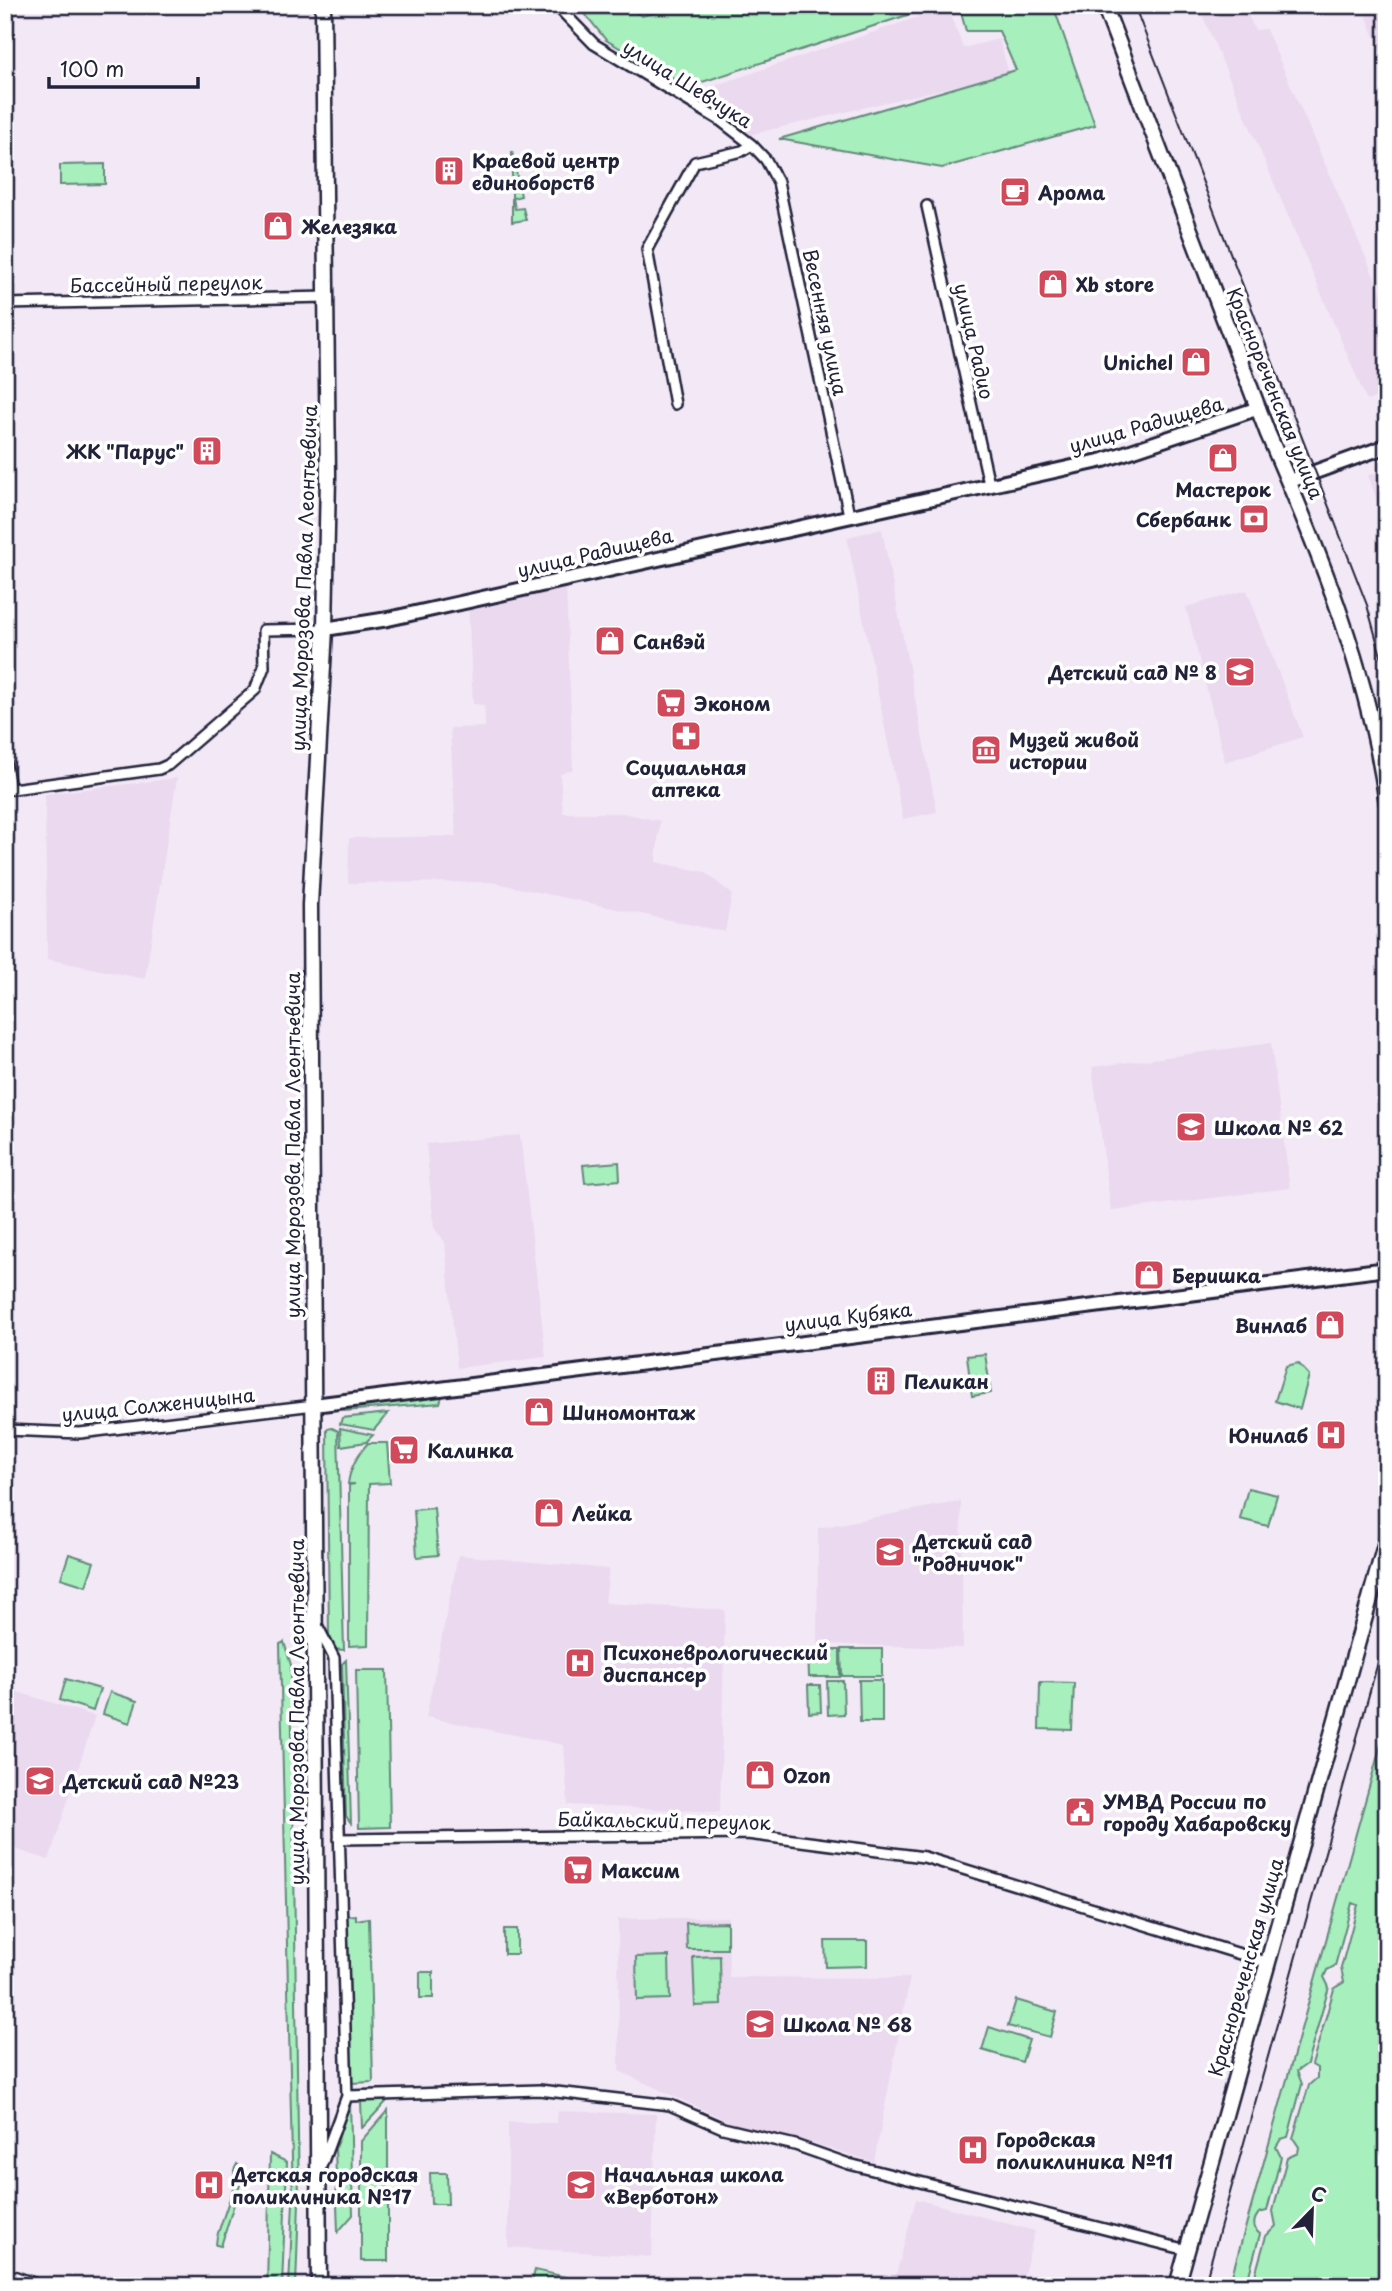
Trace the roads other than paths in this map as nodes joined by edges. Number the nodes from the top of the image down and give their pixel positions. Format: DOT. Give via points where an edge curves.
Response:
graph roads {
  1 [pos="323,5"];
  2 [pos="556,5"];
  3 [pos="1104,5"];
  4 [pos="752,145"];
  5 [pos="926,206"];
  6 [pos="328,297"];
  7 [pos="5,304"];
  8 [pos="675,404"];
  9 [pos="1259,408"];
  10 [pos="1387,446"];
  11 [pos="1290,481"];
  12 [pos="989,484"];
  13 [pos="849,515"];
  14 [pos="325,629"];
  15 [pos="5,758"];
  16 [pos="7,790"];
  17 [pos="1387,803"];
  18 [pos="1387,1269"];
  19 [pos="314,1405"];
  20 [pos="5,1430"];
  21 [pos="1387,1538"];
  22 [pos="313,1619"];
  23 [pos="339,1839"];
  24 [pos="1266,1962"];
  25 [pos="346,2096"];
  26 [pos="319,2170"];
  27 [pos="1186,2250"];
  28 [pos="5,2273"];
  29 [pos="42,2286"];
  30 [pos="319,2286"];
  31 [pos="1177,2286"];
  1 -- 6 [label="main road, улица Морозова Павла Леонтьевича"];
  2 -- 4 [label="street, улица Шевчука" via="594,44 715,117"];
  3 -- 9 [label="main road, Краснореченская улица"];
  4 -- 8 [label="street, улица Шевчука" via="695,162 647,249"];
  4 -- 13 [label="street, Весенняя улица" via="778,182"];
  5 -- 12 [label="street, улица Радио"];
  6 -- 7 [label="street, Бассейный переулок"];
  6 -- 14 [label="main road, улица Морозова Павла Леонтьевича"];
  9 -- 11 [label="main road, Краснореченская улица"];
  9 -- 12 [label="street, улица Радищева" via="1104,460"];
  10 -- 11 [label="street"];
  11 -- 17 [label="main road, Краснореченская улица" via="1341,613 1372,726"];
  12 -- 13 [label="street, улица Радищева"];
  13 -- 14 [label="street, улица Радищева"];
  14 -- 16 [label="street, улица Радищева" via="263,630 263,676 256,690 164,768"];
  14 -- 19 [label="main road, улица Морозова Павла Леонтьевича" via="310,905"];
  15 -- 16 [label="street"];
  18 -- 19 [label="street, улица Кубяка"];
  19 -- 20 [label="street, улица Солженицына" via="80,1433"];
  19 -- 22 [label="main road, улица Морозова Павла Леонтьевича"];
  21 -- 24 [label="main road, Краснореченская улица"];
  22 -- 23 [label="street" via="334,1658"];
  22 -- 26 [label="main road, улица Морозова Павла Леонтьевича"];
  23 -- 24 [label="street, Байкальский переулок" via="747,1834 911,1855"];
  23 -- 25 [label="street"];
  24 -- 27 [label="main road, Краснореченская улица"];
  25 -- 26 [label="street"];
  25 -- 27 [label="street" via="539,2090 670,2105 723,2128 849,2164"];
  26 -- 30 [label="main road, улица Морозова Павла Леонтьевича"];
  27 -- 31 [label="main road, Краснореченская улица"];
  28 -- 29 [label="street"];
}
